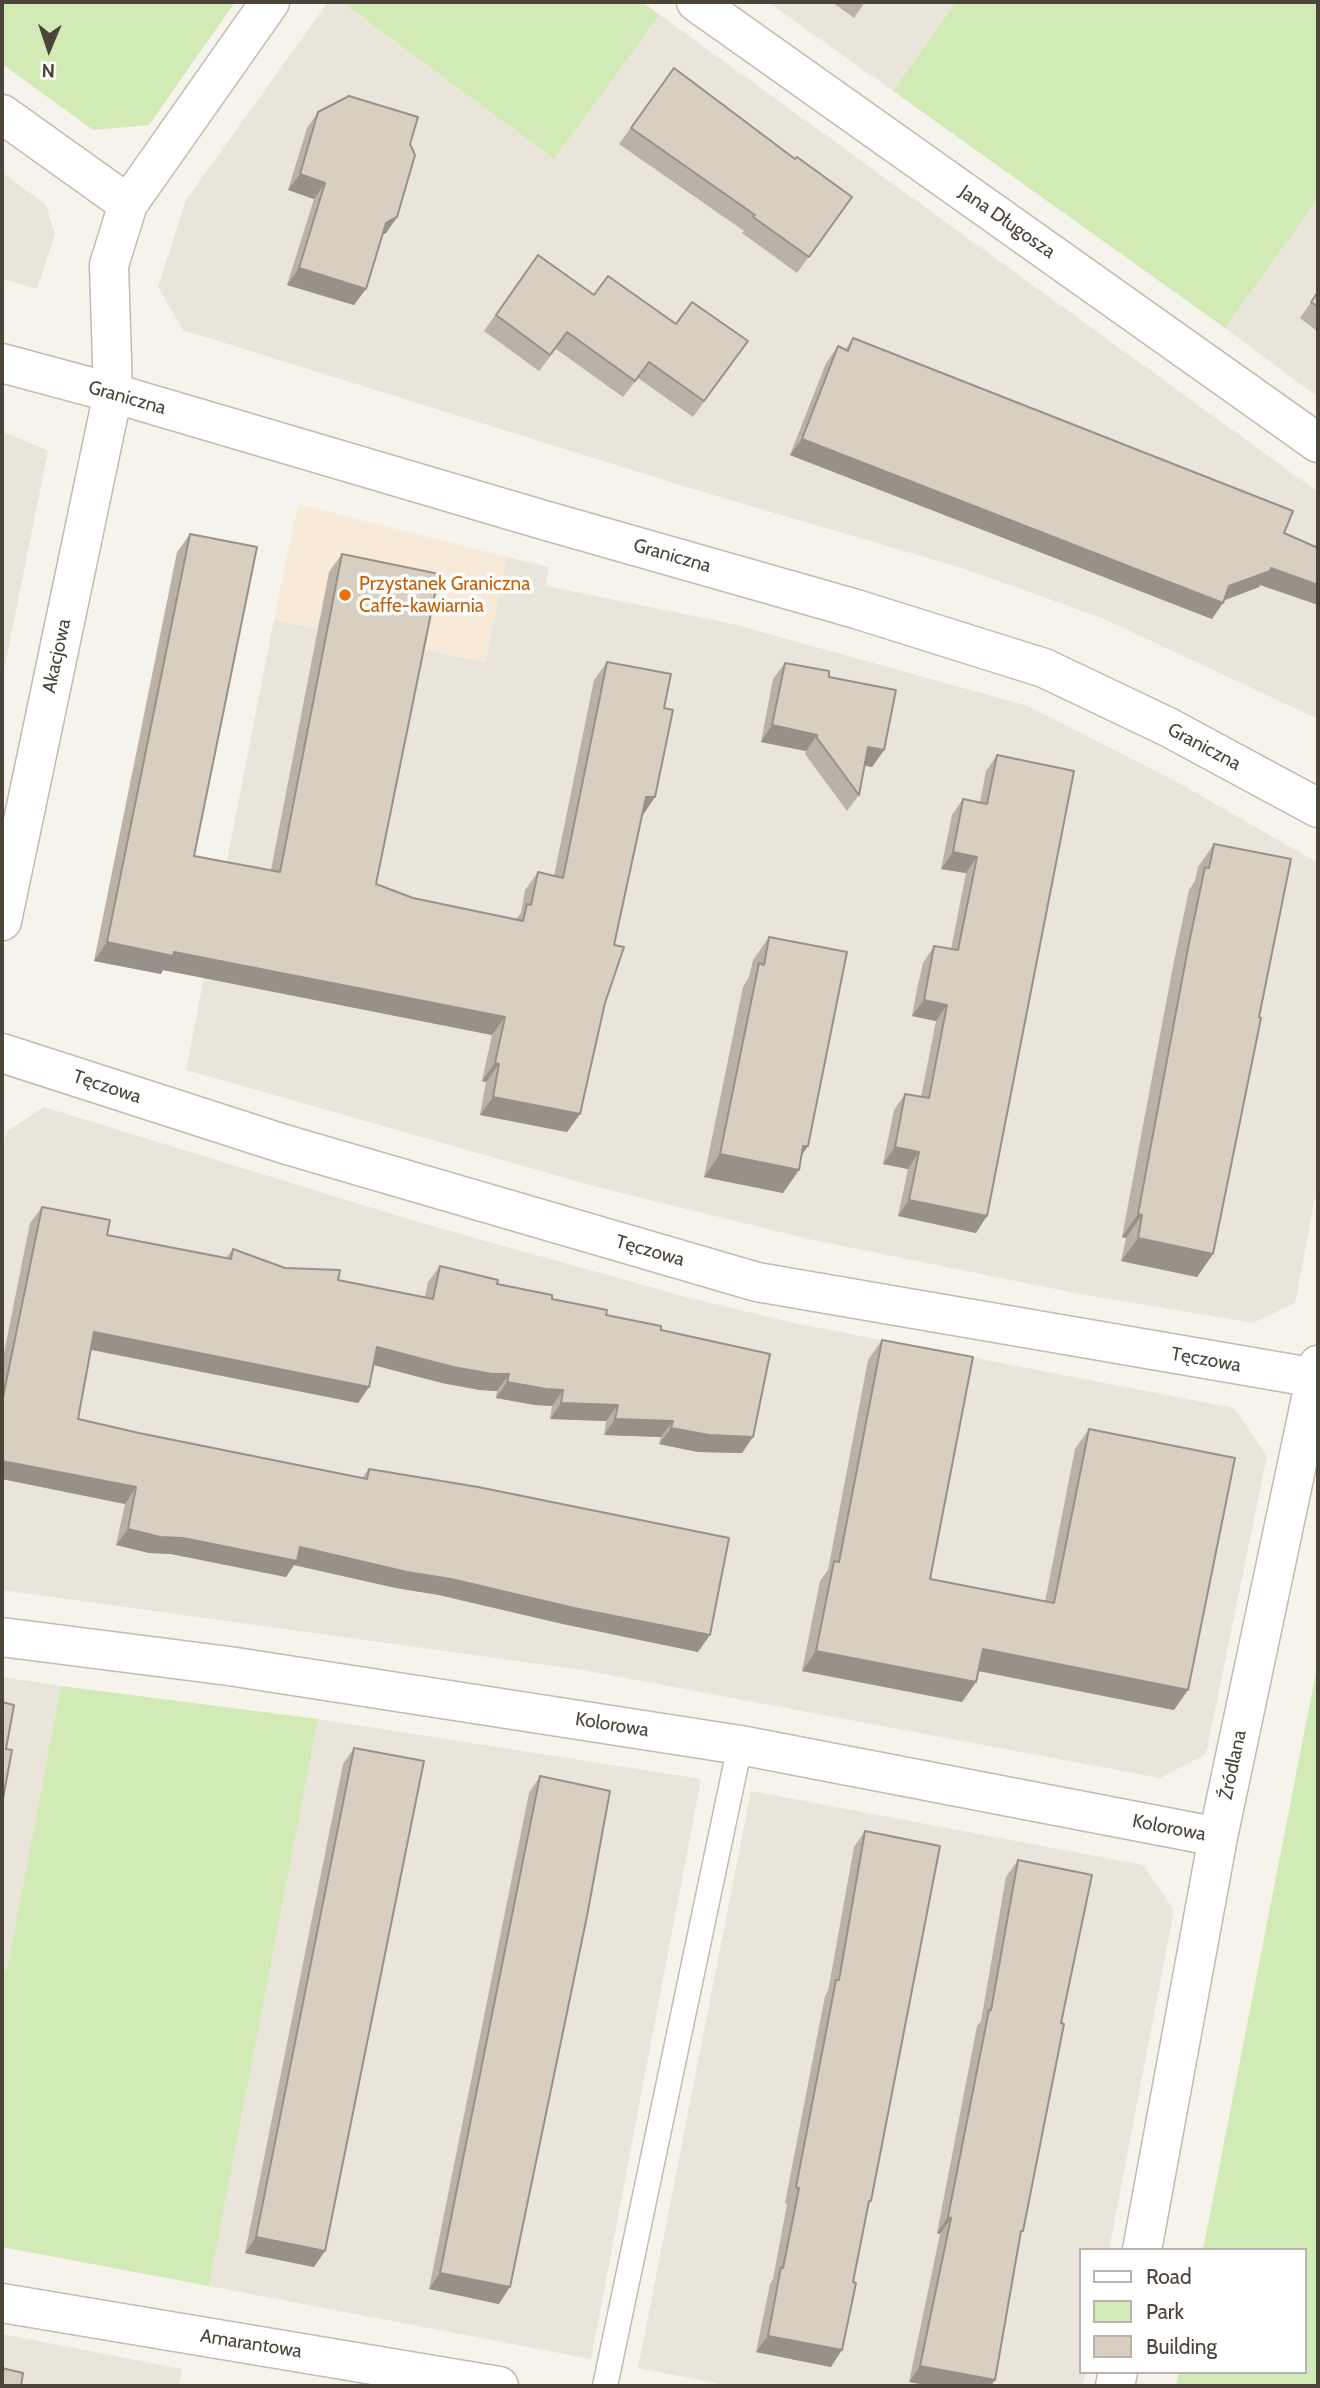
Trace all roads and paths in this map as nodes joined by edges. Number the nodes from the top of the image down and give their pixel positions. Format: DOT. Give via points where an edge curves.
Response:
graph roads {
  1 [pos="270,2"];
  2 [pos="696,2"];
  3 [pos="2,114"];
  4 [pos="128,204"];
  5 [pos="2,363"];
  6 [pos="113,393"];
  7 [pos="1318,443"];
  8 [pos="1318,808"];
  9 [pos="2,920"];
  10 [pos="2,1054"];
  11 [pos="1317,1372"];
  12 [pos="2,1637"];
  13 [pos="740,1745"];
  14 [pos="1218,1837"];
  15 [pos="1142,2248"];
  16 [pos="2,2303"];
  17 [pos="499,2386"];
  18 [pos="605,2386"];
  1 -- 4 [label="street, Akacjowa"];
  2 -- 7 [label="street, Jana Długosza"];
  3 -- 4 [label="street"];
  4 -- 6 [label="street, Akacjowa" via="109,265"];
  5 -- 6 [label="street, Graniczna"];
  6 -- 8 [label="street, Graniczna" via="1044,668 1168,727"];
  6 -- 9 [label="street, Akacjowa"];
  10 -- 11 [label="street, Tęczowa" via="284,1144 757,1282"];
  11 -- 14 [label="street, Źródlana"];
  12 -- 13 [label="street, Kolorowa" via="229,1666"];
  13 -- 14 [label="street, Kolorowa"];
  13 -- 18 [label="lane"];
  14 -- 15 [label="street, Źródlana"];
  16 -- 17 [label="street, Amarantowa"];
}
